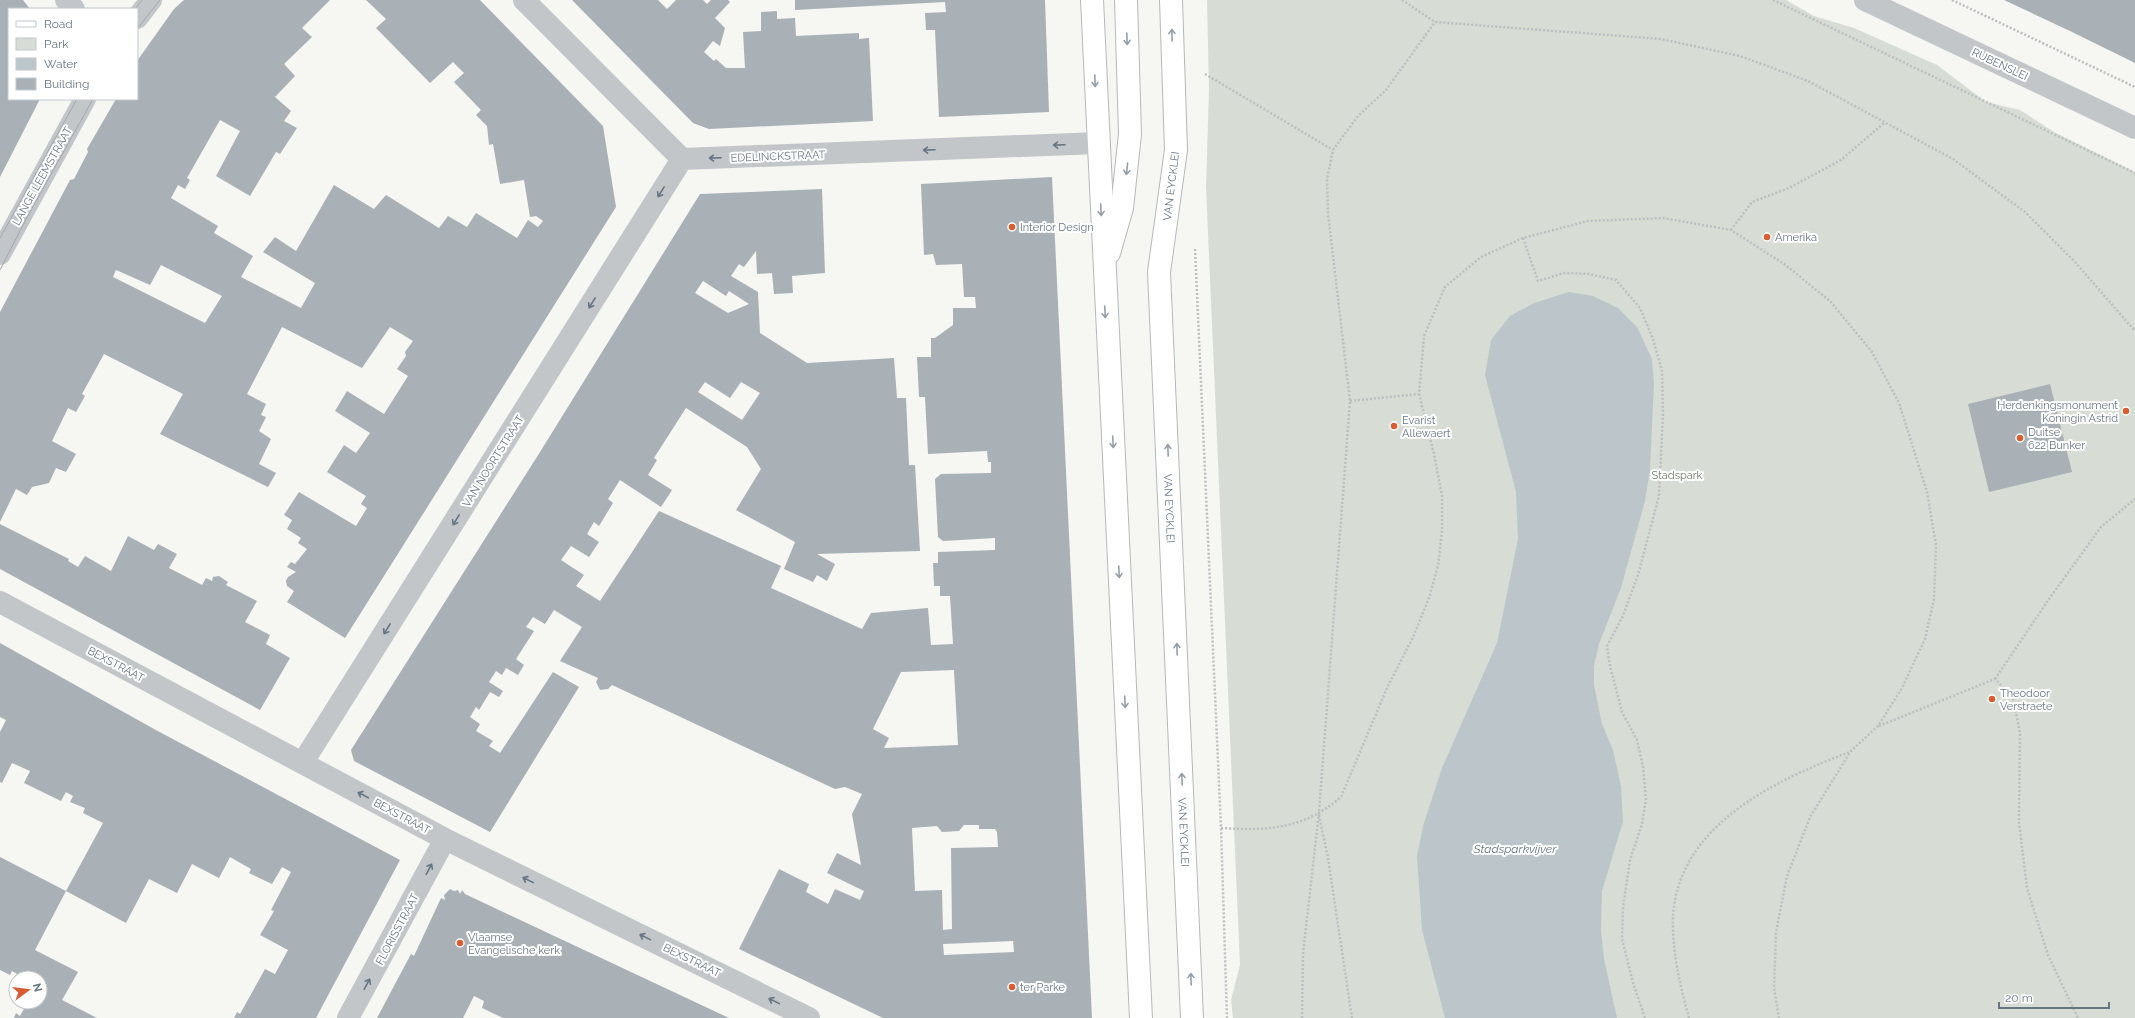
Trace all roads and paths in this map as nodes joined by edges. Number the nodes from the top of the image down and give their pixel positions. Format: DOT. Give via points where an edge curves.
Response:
graph roads {
  1 [pos="66,0"];
  2 [pos="151,0"];
  3 [pos="524,0"];
  4 [pos="1092,0"];
  5 [pos="1126,0"];
  6 [pos="1171,0"];
  7 [pos="1402,0"];
  8 [pos="1773,0"];
  9 [pos="1865,0"];
  10 [pos="1952,0"];
  11 [pos="73,8"];
  12 [pos="138,17"];
  13 [pos="1435,22"];
  14 [pos="1173,70"];
  15 [pos="2135,87"];
  16 [pos="84,100"];
  17 [pos="1884,123"];
  18 [pos="2135,128"];
  19 [pos="1098,143"];
  20 [pos="1333,150"];
  21 [pos="682,159"];
  22 [pos="2135,173"];
  23 [pos="1731,230"];
  24 [pos="1523,238"];
  25 [pos="1195,244"];
  26 [pos="0,254"];
  27 [pos="1103,273"];
  28 [pos="2135,331"];
  29 [pos="1419,394"];
  30 [pos="1350,401"];
  31 [pos="2135,499"];
  32 [pos="0,602"];
  33 [pos="1995,679"];
  34 [pos="1878,726"];
  35 [pos="1851,751"];
  36 [pos="303,762"];
  37 [pos="1319,812"];
  38 [pos="1221,828"];
  39 [pos="445,839"];
  40 [pos="348,1018"];
  41 [pos="809,1018"];
  42 [pos="1141,1018"];
  43 [pos="1192,1018"];
  44 [pos="1227,1018"];
  45 [pos="1302,1018"];
  46 [pos="1352,1018"];
  47 [pos="1645,1018"];
  48 [pos="1689,1018"];
  49 [pos="1779,1018"];
  50 [pos="2078,1018"];
  1 -- 11 [label="street"];
  2 -- 12 [label="street"];
  3 -- 21 [label="street"];
  4 -- 19 [label="main road, one-way"];
  5 -- 27 [label="main road, one-way" via="1130,134 1128,169 1122,208"];
  14 -- 6 [label="main road, VAN EYCKLEI, one-way"];
  7 -- 13 [label="path"];
  8 -- 22 [label="path"];
  9 -- 18 [label="street, RUBENSLEI"];
  10 -- 15 [label="path"];
  13 -- 17 [label="path" via="1661,39 1740,56 1808,81"];
  13 -- 20 [label="path" via="1386,90 1358,116"];
  14 -- 20 [label="path" via="1199,69 1209,78"];
  43 -- 14 [label="main road, VAN EYCKLEI, one-way" via="1159,272 1176,150"];
  16 -- 26 [label="street, LANGE LEEMSTRAAT"];
  17 -- 23 [label="path" via="1841,160 1789,188 1752,202"];
  17 -- 28 [label="path" via="1953,159 2025,212 2075,262"];
  19 -- 21 [label="street, EDELINCKSTRAAT, one-way"];
  19 -- 27 [label="main road, one-way"];
  20 -- 30 [label="path" via="1327,179 1328,213"];
  21 -- 36 [label="street, VAN NOORTSTRAAT, one-way"];
  23 -- 24 [label="path" via="1663,218 1588,221"];
  23 -- 34 [label="path" via="1784,264 1830,301 1872,352 1899,403 1927,492 1936,546 1934,599 1924,639 1902,688"];
  24 -- 29 [label="path" via="1481,257 1446,287 1424,336"];
  24 -- 47 [label="path" via="1538,281 1564,273 1589,274 1616,280 1640,308 1653,339 1662,371 1663,414 1659,496 1638,575 1622,618 1607,646 1622,712 1637,740 1644,767 1646,800 1642,824 1630,860 1623,907 1622,939"];
  25 -- 38 [label="path"];
  27 -- 42 [label="main road, one-way"];
  29 -- 30 [label="path"];
  29 -- 37 [label="path" via="1442,496 1438,566 1429,598 1413,637 1387,688 1341,797 1328,809"];
  30 -- 37 [label="path"];
  31 -- 33 [label="path" via="2101,527"];
  32 -- 36 [label="street, BEXSTRAAT"];
  33 -- 34 [label="path"];
  33 -- 50 [label="path" via="2013,698 2020,733 2019,822 2027,888 2048,955"];
  34 -- 35 [label="path"];
  35 -- 48 [label="path" via="1807,768 1756,795 1716,826 1689,859 1677,892 1672,928 1678,975"];
  35 -- 49 [label="path" via="1810,817 1787,876 1776,932 1774,988"];
  39 -- 36 [label="street, BEXSTRAAT, one-way"];
  37 -- 38 [label="path" via="1288,826 1256,831"];
  37 -- 45 [label="path" via="1303,954"];
  37 -- 46 [label="path"];
  38 -- 44 [label="path"];
  40 -- 39 [label="street, FLORISSTRAAT, one-way"];
  41 -- 39 [label="street, BEXSTRAAT, one-way"];
}
